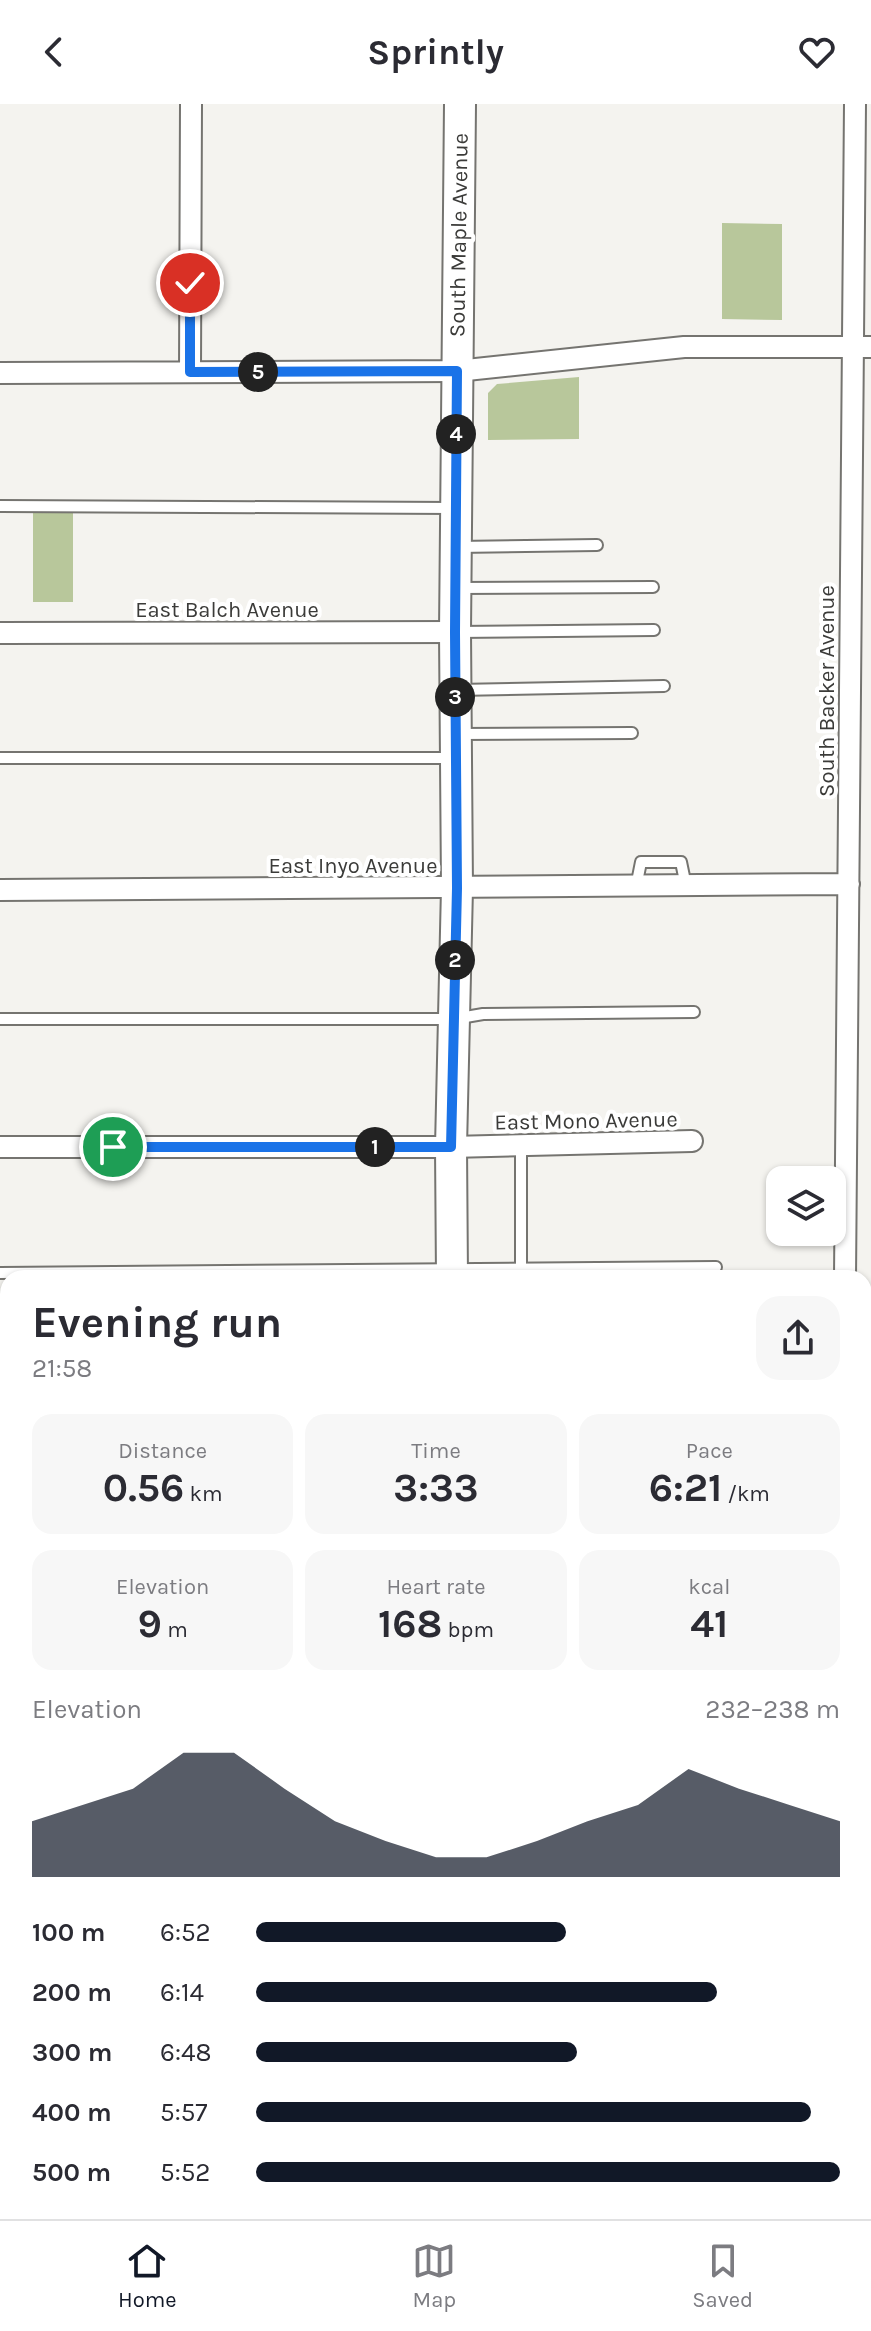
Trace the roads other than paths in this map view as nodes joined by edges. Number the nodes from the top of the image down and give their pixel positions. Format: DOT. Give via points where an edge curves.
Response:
graph roads {
  1 [pos="191,104"];
  2 [pos="460,104"];
  3 [pos="855,104"];
  4 [pos="862,347"];
  5 [pos="457,371"];
  6 [pos="190,372"];
  7 [pos="0,373"];
  8 [pos="0,506"];
  9 [pos="456,508"];
  10 [pos="597,545"];
  11 [pos="455,547"];
  12 [pos="653,587"];
  13 [pos="455,588"];
  14 [pos="654,630"];
  15 [pos="455,632"];
  16 [pos="0,633"];
  17 [pos="664,686"];
  18 [pos="455,690"];
  19 [pos="632,733"];
  20 [pos="456,746"];
  21 [pos="0,758"];
  22 [pos="849,884"];
  23 [pos="457,888"];
  24 [pos="0,890"];
  25 [pos="694,1012"];
  26 [pos="0,1019"];
  27 [pos="454,1019"];
  28 [pos="692,1141"];
  29 [pos="521,1145"];
  30 [pos="0,1147"];
  31 [pos="451,1147"];
  32 [pos="521,1267"];
  33 [pos="716,1267"];
  34 [pos="452,1270"];
  35 [pos="486,1270"];
  36 [pos="845,1270"];
  1 -- 6 [label="street"];
  2 -- 5 [label="main road, South Maple Avenue"];
  3 -- 4 [label="street, South Backer Avenue"];
  4 -- 5 [label="street" via="684,347"];
  4 -- 22 [label="street, South Backer Avenue"];
  5 -- 6 [label="street"];
  5 -- 9 [label="main road, South Maple Avenue"];
  6 -- 7 [label="street"];
  8 -- 9 [label="lane"];
  9 -- 11 [label="main road, South Maple Avenue"];
  10 -- 11 [label="lane"];
  11 -- 13 [label="main road, South Maple Avenue"];
  12 -- 13 [label="lane"];
  13 -- 15 [label="main road, South Maple Avenue"];
  14 -- 15 [label="lane"];
  15 -- 16 [label="street, East Balch Avenue"];
  15 -- 18 [label="main road, South Maple Avenue"];
  17 -- 18 [label="lane"];
  18 -- 20 [label="main road, South Maple Avenue"];
  19 -- 20 [label="lane"];
  20 -- 21 [label="lane"];
  20 -- 23 [label="main road, South Maple Avenue"];
  22 -- 23 [label="street, East Inyo Avenue"];
  22 -- 36 [label="street, South Backer Avenue"];
  23 -- 24 [label="street, East Inyo Avenue"];
  23 -- 27 [label="main road, South Maple Avenue"];
  25 -- 27 [label="lane" via="483,1014"];
  26 -- 27 [label="lane"];
  27 -- 31 [label="main road, South Maple Avenue"];
  28 -- 29 [label="street, East Mono Avenue"];
  29 -- 31 [label="street, East Mono Avenue"];
  29 -- 32 [label="lane"];
  30 -- 31 [label="street, East Mono Avenue"];
  31 -- 34 [label="main road, South Maple Avenue"];
  32 -- 33 [label="lane"];
  32 -- 35 [label="lane"];
}
